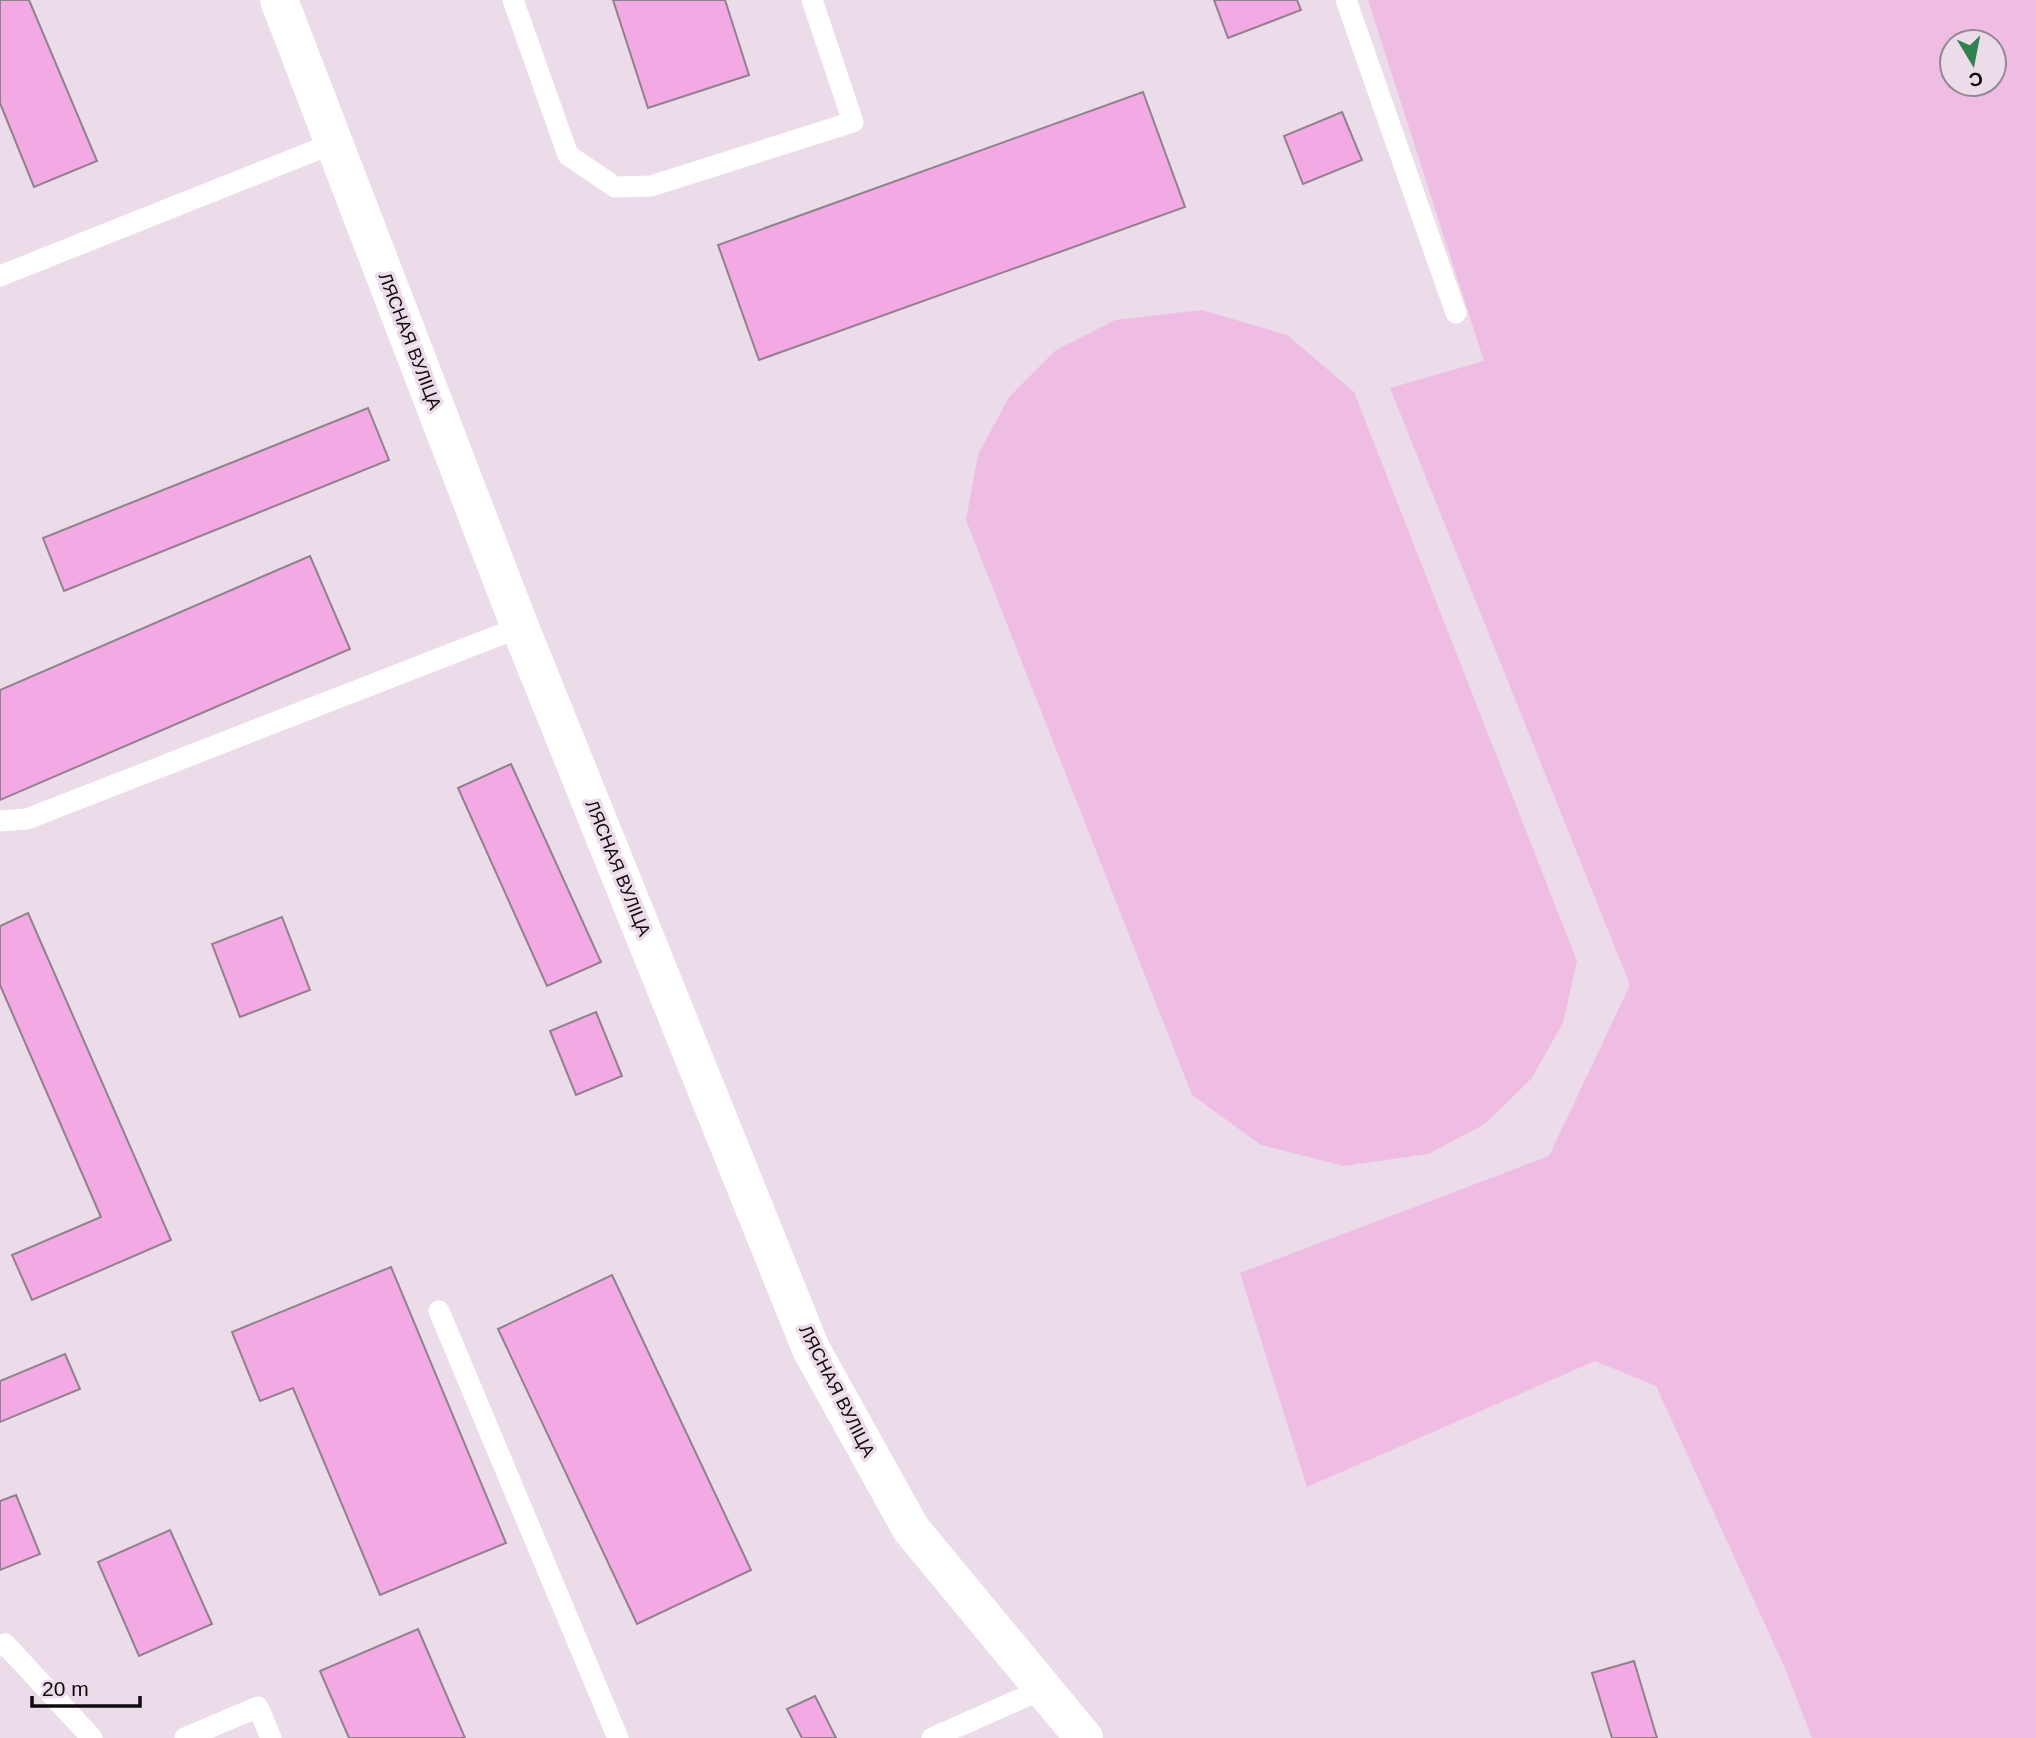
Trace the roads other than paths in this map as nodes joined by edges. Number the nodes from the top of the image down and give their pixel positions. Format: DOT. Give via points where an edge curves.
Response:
graph roads {
  1 [pos="279,0"];
  2 [pos="513,0"];
  3 [pos="812,0"];
  4 [pos="1346,0"];
  5 [pos="334,143"];
  6 [pos="0,276"];
  7 [pos="1456,313"];
  8 [pos="520,626"];
  9 [pos="0,821"];
  10 [pos="439,1311"];
  11 [pos="0,1646"];
  12 [pos="1043,1689"];
  13 [pos="92,1738"];
  14 [pos="185,1738"];
  15 [pos="271,1738"];
  16 [pos="618,1738"];
  17 [pos="932,1738"];
  18 [pos="1084,1738"];
  1 -- 5 [label="street, ЛЯСНАЯ ВУЛІЦА"];
  2 -- 3 [label="lane" via="568,155 615,187 650,186 853,122"];
  4 -- 7 [label="lane"];
  5 -- 6 [label="lane"];
  5 -- 8 [label="street, ЛЯСНАЯ ВУЛІЦА"];
  8 -- 9 [label="lane" via="27,819"];
  8 -- 12 [label="street, ЛЯСНАЯ ВУЛІЦА" via="811,1349 911,1530"];
  10 -- 16 [label="lane"];
  11 -- 13 [label="lane" via="5,1644"];
  12 -- 17 [label="lane"];
  12 -- 18 [label="street, ЛЯСНАЯ ВУЛІЦА"];
  14 -- 15 [label="lane" via="258,1707"];
}
